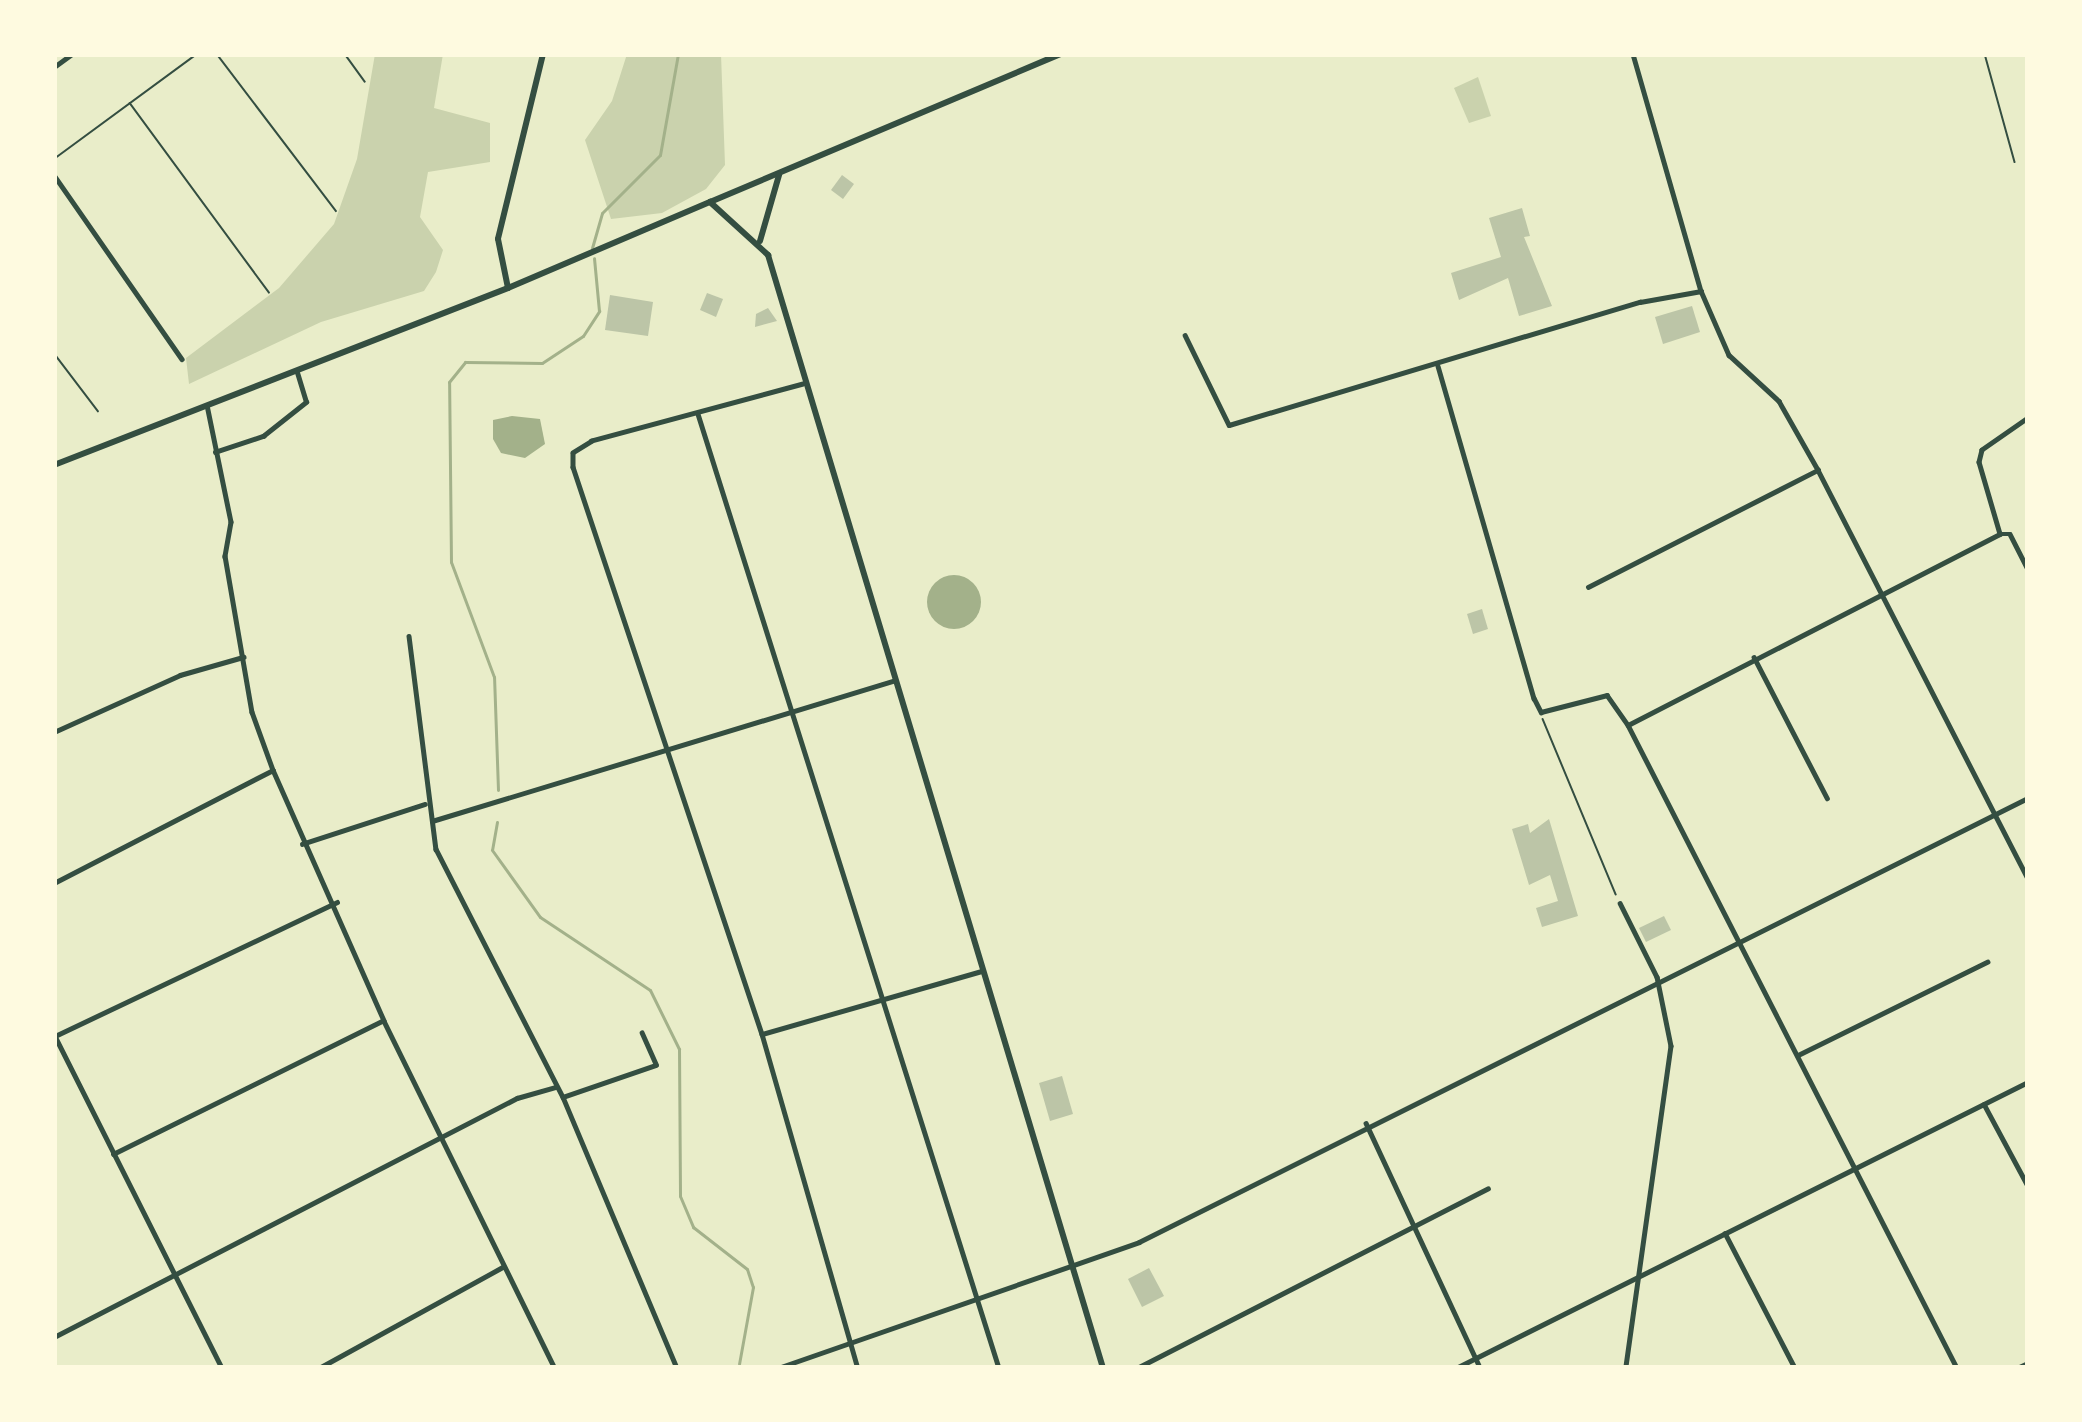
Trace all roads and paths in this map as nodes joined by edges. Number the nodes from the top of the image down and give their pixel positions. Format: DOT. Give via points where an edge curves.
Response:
graph roads {
  1 [pos="72,54"];
  2 [pos="197,54"];
  3 [pos="217,54"];
  4 [pos="345,54"];
  5 [pos="543,54"];
  6 [pos="1060,54"];
  7 [pos="1634,54"];
  8 [pos="1985,54"];
  9 [pos="54,68"];
  10 [pos="365,82"];
  11 [pos="130,103"];
  12 [pos="54,159"];
  13 [pos="2015,161"];
  14 [pos="779,174"];
  15 [pos="54,176"];
  16 [pos="710,202"];
  17 [pos="336,211"];
  18 [pos="760,241"];
  19 [pos="508,288"];
  20 [pos="1701,290"];
  21 [pos="269,292"];
  22 [pos="1185,335"];
  23 [pos="54,353"];
  24 [pos="182,359"];
  25 [pos="1438,366"];
  26 [pos="296,370"];
  27 [pos="803,384"];
  28 [pos="207,405"];
  29 [pos="98,411"];
  30 [pos="698,414"];
  31 [pos="2028,418"];
  32 [pos="215,452"];
  33 [pos="54,465"];
  34 [pos="1818,470"];
  35 [pos="2000,534"];
  36 [pos="2028,569"];
  37 [pos="1588,587"];
  38 [pos="1880,594"];
  39 [pos="409,636"];
  40 [pos="244,656"];
  41 [pos="1754,657"];
  42 [pos="894,681"];
  43 [pos="795,710"];
  44 [pos="1541,712"];
  45 [pos="1628,725"];
  46 [pos="54,732"];
  47 [pos="665,745"];
  48 [pos="272,770"];
  49 [pos="1827,798"];
  50 [pos="2028,798"];
  51 [pos="425,804"];
  52 [pos="1995,814"];
  53 [pos="432,821"];
  54 [pos="302,844"];
  55 [pos="2028,878"];
  56 [pos="54,884"];
  57 [pos="337,902"];
  58 [pos="1620,904"];
  59 [pos="1735,945"];
  60 [pos="1987,962"];
  61 [pos="981,971"];
  62 [pos="1658,977"];
  63 [pos="888,1002"];
  64 [pos="384,1021"];
  65 [pos="642,1033"];
  66 [pos="762,1034"];
  67 [pos="54,1035"];
  68 [pos="1798,1055"];
  69 [pos="2028,1082"];
  70 [pos="556,1087"];
  71 [pos="563,1097"];
  72 [pos="1984,1104"];
  73 [pos="1366,1123"];
  74 [pos="444,1139"];
  75 [pos="113,1154"];
  76 [pos="1856,1172"];
  77 [pos="2028,1186"];
  78 [pos="1488,1188"];
  79 [pos="1418,1228"];
  80 [pos="1725,1233"];
  81 [pos="505,1266"];
  82 [pos="1072,1270"];
  83 [pos="1639,1270"];
  84 [pos="175,1278"];
  85 [pos="979,1304"];
  86 [pos="54,1337"];
  87 [pos="851,1346"];
  88 [pos="1475,1358"];
  89 [pos="2028,1363"];
  90 [pos="222,1368"];
  91 [pos="319,1368"];
  92 [pos="555,1368"];
  93 [pos="677,1368"];
  94 [pos="778,1368"];
  95 [pos="858,1368"];
  96 [pos="999,1368"];
  97 [pos="1103,1368"];
  98 [pos="1137,1368"];
  99 [pos="1456,1368"];
  100 [pos="1480,1368"];
  101 [pos="1626,1368"];
  102 [pos="1795,1368"];
  103 [pos="1957,1368"];
  104 [pos="2018,1368"];
  1 -- 9 [label="street"];
  2 -- 11 [label="lane"];
  3 -- 17 [label="lane"];
  4 -- 10 [label="lane"];
  5 -- 19 [label="main road" via="498,239"];
  6 -- 14 [label="main road"];
  7 -- 20 [label="street"];
  8 -- 13 [label="lane"];
  11 -- 12 [label="lane"];
  11 -- 21 [label="lane"];
  14 -- 16 [label="main road"];
  14 -- 18 [label="main road"];
  15 -- 24 [label="street"];
  16 -- 18 [label="main road"];
  16 -- 19 [label="main road"];
  18 -- 27 [label="main road"];
  19 -- 26 [label="main road"];
  20 -- 25 [label="street"];
  20 -- 34 [label="street" via="1730,355 1779,401"];
  22 -- 25 [label="street" via="1229,425"];
  23 -- 29 [label="lane"];
  25 -- 44 [label="street" via="1521,674"];
  26 -- 28 [label="main road"];
  26 -- 32 [label="street" via="306,402 263,436"];
  27 -- 30 [label="street"];
  27 -- 42 [label="main road"];
  28 -- 32 [label="street"];
  28 -- 33 [label="main road"];
  30 -- 43 [label="street"];
  30 -- 47 [label="street" via="573,453"];
  31 -- 35 [label="street" via="1982,450"];
  32 -- 40 [label="street"];
  34 -- 37 [label="street"];
  34 -- 38 [label="street"];
  35 -- 36 [label="street" via="2010,534"];
  35 -- 38 [label="street"];
  38 -- 41 [label="street"];
  38 -- 52 [label="street"];
  39 -- 51 [label="street"];
  40 -- 46 [label="street" via="180,675"];
  40 -- 48 [label="street"];
  41 -- 45 [label="street"];
  41 -- 49 [label="street"];
  42 -- 43 [label="street"];
  42 -- 61 [label="main road"];
  43 -- 47 [label="street"];
  43 -- 63 [label="street"];
  44 -- 45 [label="street" via="1607,695"];
  44 -- 58 [label="path"];
  45 -- 59 [label="street"];
  47 -- 53 [label="street"];
  47 -- 66 [label="street"];
  48 -- 54 [label="street"];
  48 -- 56 [label="street"];
  50 -- 52 [label="street"];
  51 -- 53 [label="street"];
  51 -- 54 [label="street"];
  52 -- 55 [label="street"];
  52 -- 59 [label="street"];
  53 -- 70 [label="street" via="436,849"];
  54 -- 57 [label="street"];
  57 -- 64 [label="street"];
  57 -- 67 [label="street"];
  58 -- 62 [label="street"];
  59 -- 62 [label="street"];
  59 -- 68 [label="street"];
  60 -- 68 [label="street"];
  61 -- 63 [label="street"];
  61 -- 82 [label="main road"];
  62 -- 73 [label="street"];
  62 -- 83 [label="street" via="1671,1046"];
  63 -- 66 [label="street"];
  63 -- 85 [label="street"];
  64 -- 74 [label="street"];
  64 -- 75 [label="street"];
  65 -- 71 [label="street" via="656,1065"];
  66 -- 87 [label="street"];
  67 -- 75 [label="street"];
  68 -- 76 [label="street"];
  69 -- 72 [label="street"];
  70 -- 71 [label="street"];
  70 -- 74 [label="street" via="517,1098"];
  71 -- 93 [label="street"];
  72 -- 76 [label="street"];
  72 -- 77 [label="street"];
  73 -- 79 [label="street"];
  73 -- 82 [label="street"];
  74 -- 81 [label="street"];
  74 -- 84 [label="street"];
  75 -- 84 [label="street"];
  76 -- 80 [label="street"];
  76 -- 103 [label="street"];
  78 -- 79 [label="street"];
  79 -- 88 [label="street"];
  79 -- 98 [label="street"];
  80 -- 83 [label="street"];
  80 -- 102 [label="street"];
  81 -- 91 [label="street"];
  81 -- 92 [label="street"];
  82 -- 85 [label="street"];
  82 -- 97 [label="main road"];
  83 -- 88 [label="street"];
  83 -- 101 [label="street"];
  84 -- 86 [label="street"];
  84 -- 90 [label="street"];
  85 -- 87 [label="street"];
  85 -- 96 [label="street"];
  87 -- 94 [label="street"];
  87 -- 95 [label="street"];
  88 -- 99 [label="street"];
  88 -- 100 [label="street"];
  89 -- 104 [label="street"];
}
